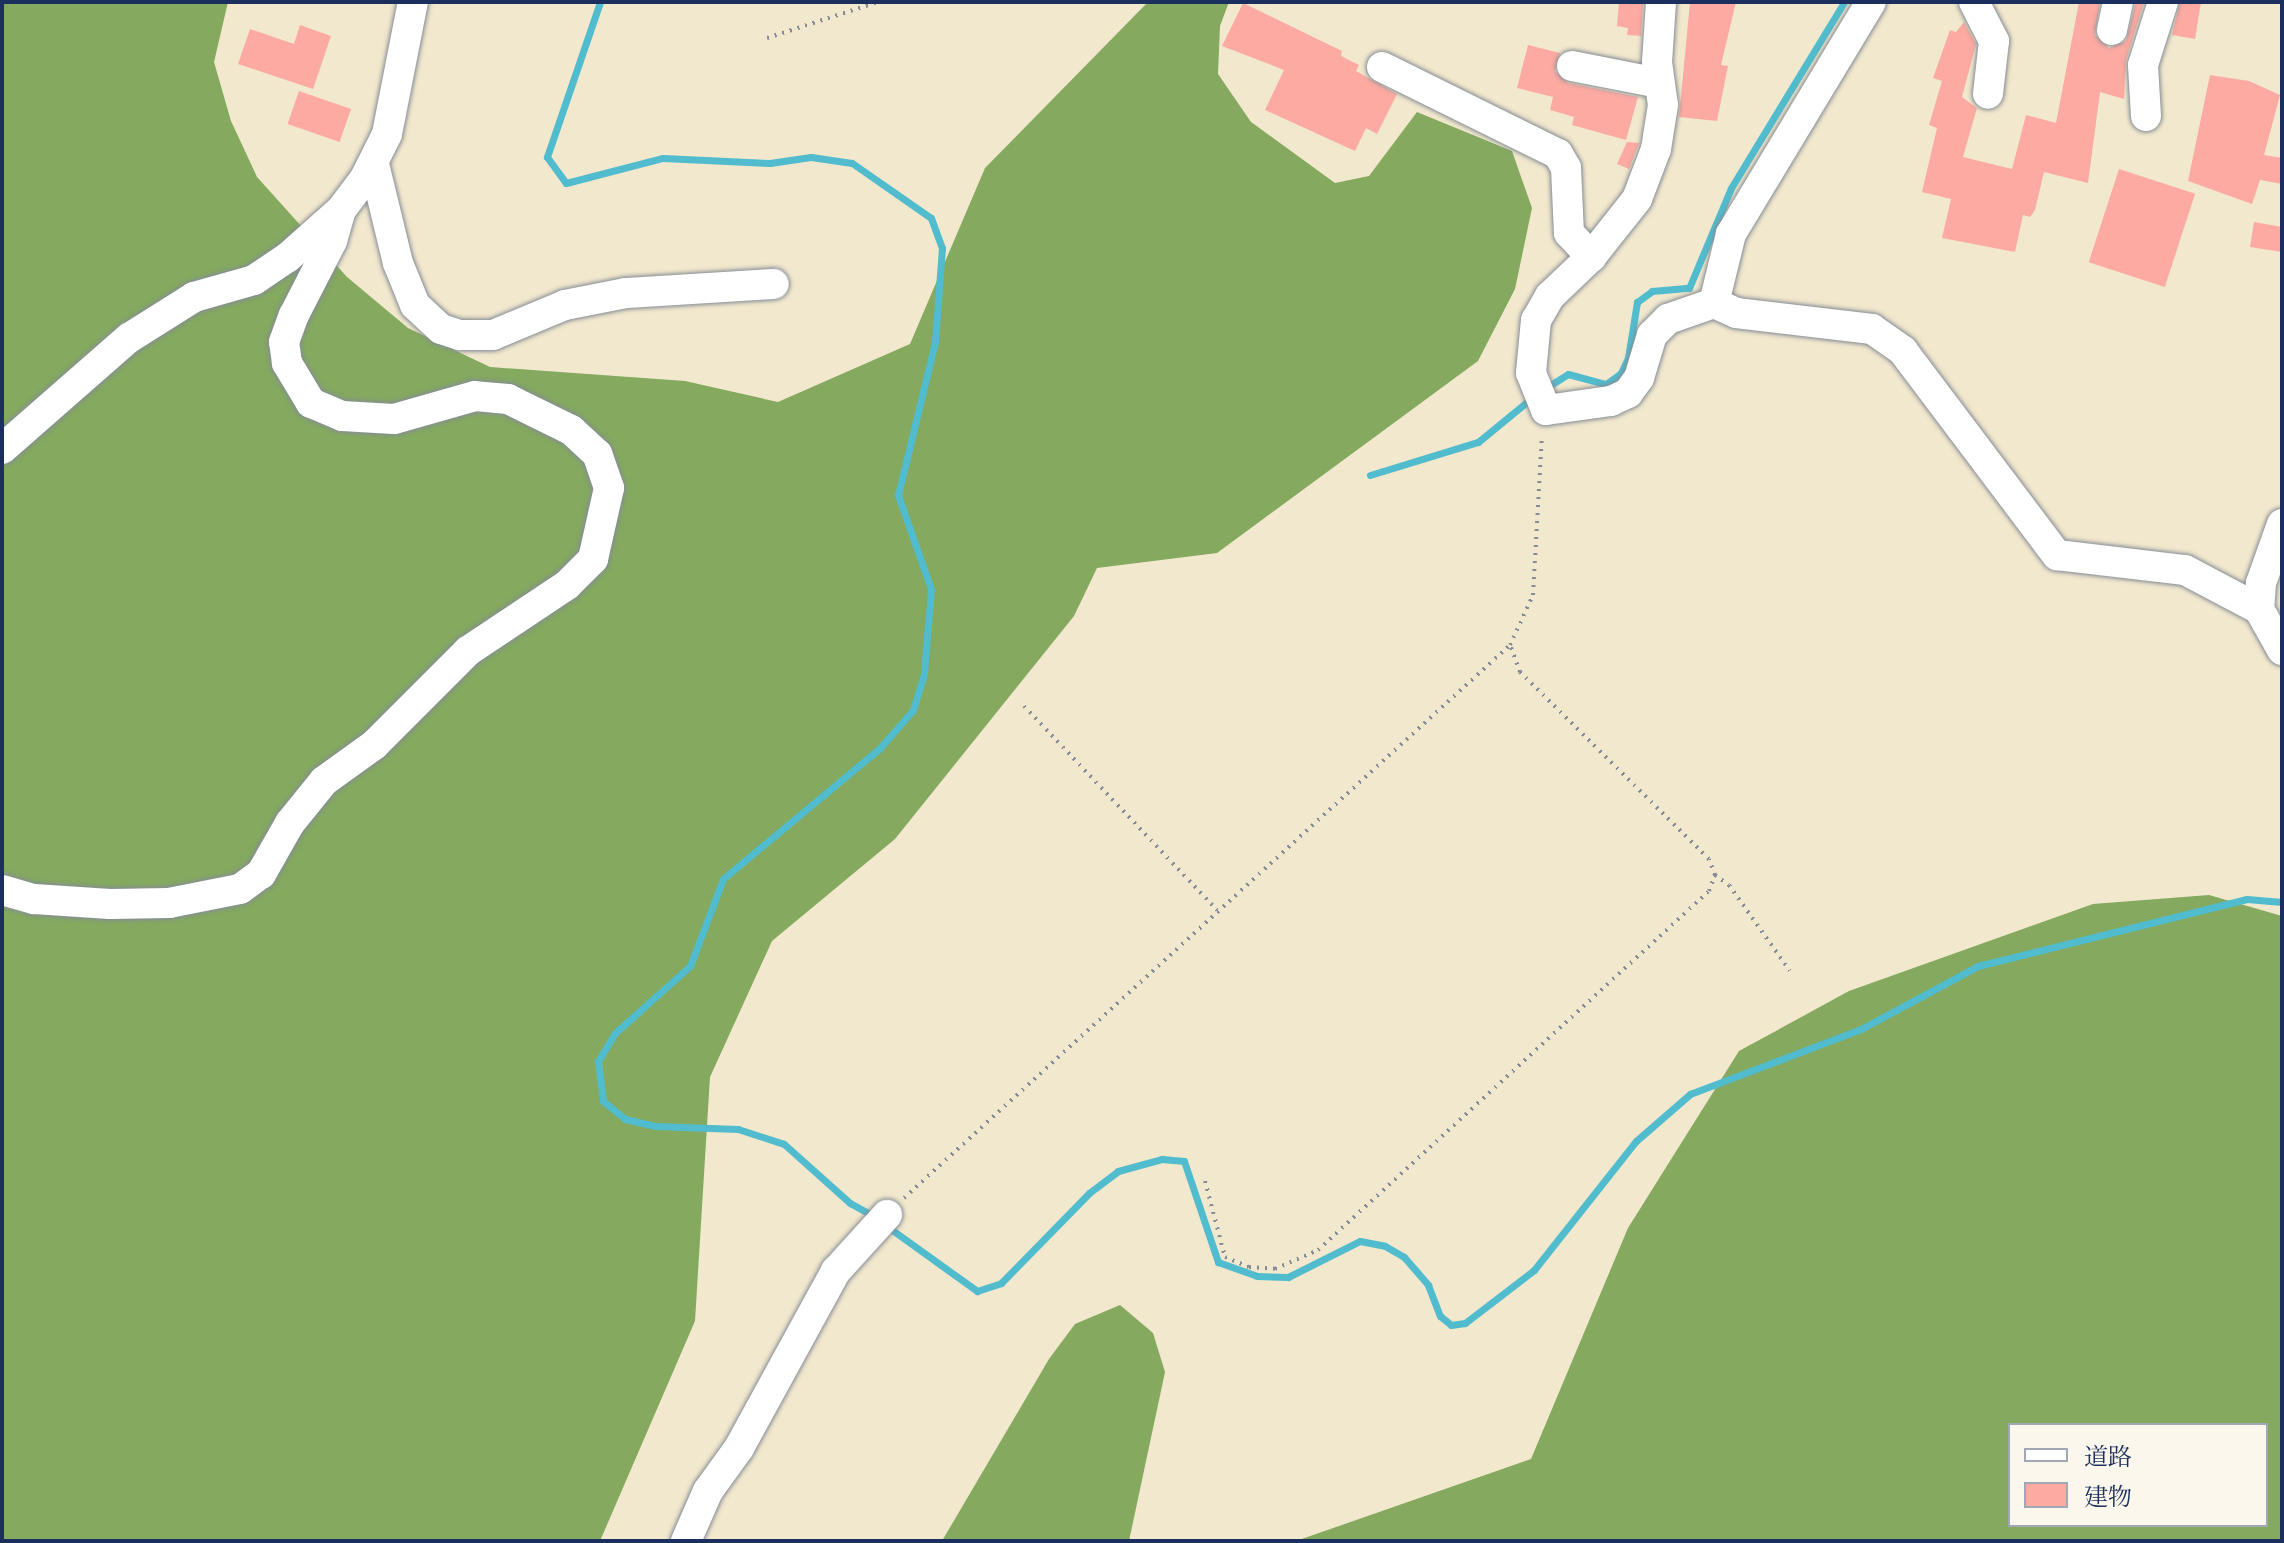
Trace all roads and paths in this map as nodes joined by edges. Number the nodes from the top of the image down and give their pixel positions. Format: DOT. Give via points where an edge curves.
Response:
graph roads {
  1 [pos="413,2"];
  2 [pos="878,2"];
  3 [pos="1661,2"];
  4 [pos="1871,2"];
  5 [pos="1974,2"];
  6 [pos="2163,2"];
  7 [pos="767,38"];
  8 [pos="1572,66"];
  9 [pos="1382,67"];
  10 [pos="1659,83"];
  11 [pos="1988,94"];
  12 [pos="2146,116"];
  13 [pos="374,164"];
  14 [pos="341,210"];
  15 [pos="1591,257"];
  16 [pos="774,284"];
  17 [pos="1714,303"];
  18 [pos="1540,398"];
  19 [pos="2,449"];
  20 [pos="2282,524"];
  21 [pos="2259,609"];
  22 [pos="1510,645"];
  23 [pos="2282,650"];
  24 [pos="1024,706"];
  25 [pos="1715,875"];
  26 [pos="2,890"];
  27 [pos="1217,910"];
  28 [pos="1790,971"];
  29 [pos="1205,1181"];
  30 [pos="882,1220"];
  31 [pos="686,1541"];
  1 -- 13 [label="street" via="387,134"];
  2 -- 7 [label="path"];
  3 -- 10 [label="street"];
  4 -- 17 [label="street" via="1731,234"];
  5 -- 11 [label="street" via="1994,41"];
  6 -- 12 [label="street" via="2143,65"];
  8 -- 10 [label="street"];
  9 -- 15 [label="street" via="1558,154 1566,168 1569,233"];
  10 -- 15 [label="street" via="1663,105 1656,149 1637,199"];
  13 -- 14 [label="street"];
  13 -- 16 [label="street" via="409,293 430,320 460,335 493,335 565,305 626,293"];
  14 -- 19 [label="street" via="254,280 194,297 129,338"];
  14 -- 26 [label="street" via="332,241 284,342 295,384 323,409 358,419 394,419 475,396 508,399 571,430 597,454 609,488 593,559 567,585 468,651 374,745 324,781 290,823 261,874 240,889 169,903 110,904 34,899"];
  15 -- 18 [label="street" via="1550,296 1536,320 1530,347"];
  17 -- 18 [label="street" via="1668,319 1652,335 1639,378 1628,393 1611,401"];
  17 -- 21 [label="street" via="1736,313 1872,329 1888,337 2057,555 2185,570"];
  18 -- 22 [label="path" via="1533,595"];
  20 -- 21 [label="street" via="2261,583"];
  21 -- 23 [label="street"];
  22 -- 25 [label="path" via="1520,672 1709,859"];
  22 -- 27 [label="path"];
  24 -- 27 [label="path"];
  25 -- 28 [label="path" via="1729,885"];
  25 -- 29 [label="path" via="1709,891 1318,1250 1275,1269 1249,1267 1225,1257"];
  27 -- 30 [label="path"];
  30 -- 31 [label="street" via="836,1271 739,1448 708,1491"];
}
